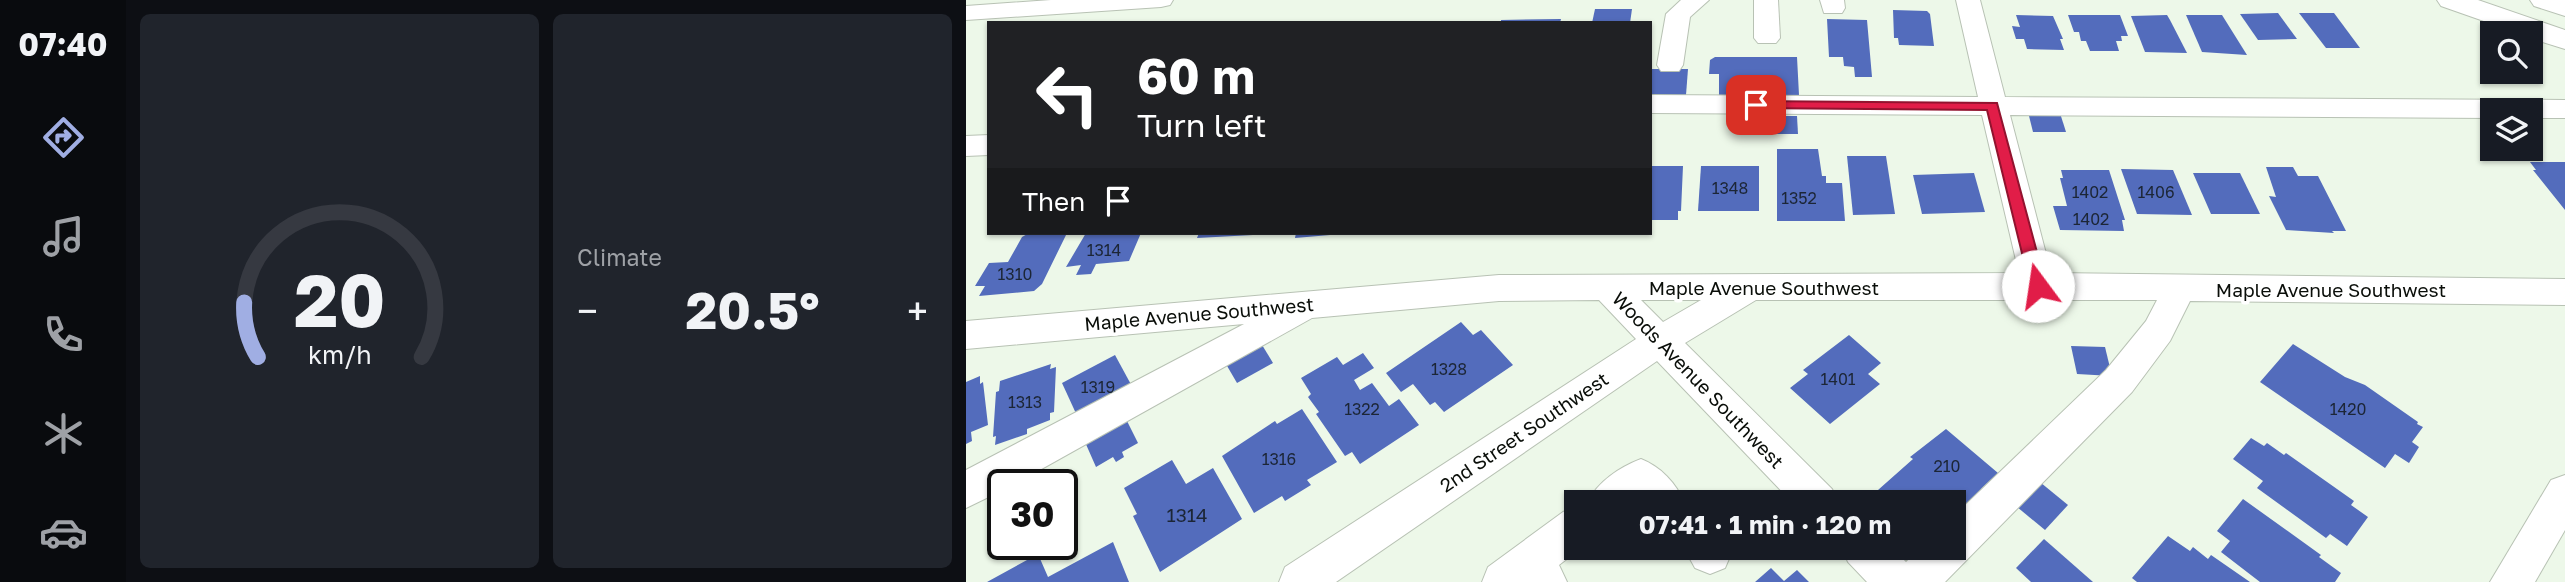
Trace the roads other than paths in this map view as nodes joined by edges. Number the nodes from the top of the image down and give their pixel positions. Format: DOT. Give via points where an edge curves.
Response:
graph roads {
  1 [pos="1161,0"];
  2 [pos="1697,0"];
  3 [pos="1766,0"];
  4 [pos="1968,0"];
  5 [pos="2451,0"];
  6 [pos="2544,0"];
  7 [pos="2565,7"];
  8 [pos="966,13"];
  9 [pos="1767,38"];
  10 [pos="2565,40"];
  11 [pos="1670,65"];
  12 [pos="1652,104"];
  13 [pos="1993,106"];
  14 [pos="2565,109"];
  15 [pos="987,145"];
  16 [pos="966,146"];
  17 [pos="2038,286"];
  18 [pos="1750,287"];
  19 [pos="1608,288"];
  20 [pos="2179,289"];
  21 [pos="2565,292"];
  22 [pos="1313,303"];
  23 [pos="966,335"];
  24 [pos="1660,341"];
  25 [pos="966,490"];
  26 [pos="1624,490"];
  27 [pos="1653,490"];
  28 [pos="1806,490"];
  29 [pos="2565,493"];
  30 [pos="1966,532"];
  31 [pos="1564,539"];
  32 [pos="1875,560"];
  33 [pos="1938,560"];
  34 [pos="1527,575"];
  35 [pos="1300,582"];
  36 [pos="1896,582"];
  37 [pos="1915,582"];
  38 [pos="2511,582"];
  1 -- 8 [label="street"];
  2 -- 11 [label="street" via="1678,14"];
  3 -- 9 [label="street"];
  4 -- 13 [label="street"];
  5 -- 10 [label="highway"];
  6 -- 7 [label="highway"];
  12 -- 13 [label="street"];
  13 -- 14 [label="street"];
  13 -- 17 [label="street"];
  15 -- 16 [label="street"];
  17 -- 18 [label="street, Maple Avenue Southwest"];
  17 -- 20 [label="street, Maple Avenue Southwest"];
  18 -- 19 [label="street, Maple Avenue Southwest"];
  18 -- 24 [label="street, 2nd Street Southwest"];
  19 -- 22 [label="street, Maple Avenue Southwest" via="1499,288"];
  19 -- 24 [label="street, Woods Avenue Southwest"];
  20 -- 21 [label="street, Maple Avenue Southwest"];
  20 -- 30 [label="street" via="2158,331 2119,382"];
  22 -- 23 [label="street, Maple Avenue Southwest"];
  22 -- 25 [label="street"];
  24 -- 28 [label="street, Woods Avenue Southwest"];
  24 -- 35 [label="street, 2nd Street Southwest"];
  26 -- 27 [label="street" via="1641,477"];
  29 -- 38 [label="street"];
  31 -- 34 [label="street"];
  32 -- 36 [label="street"];
  33 -- 37 [label="street"];
}
